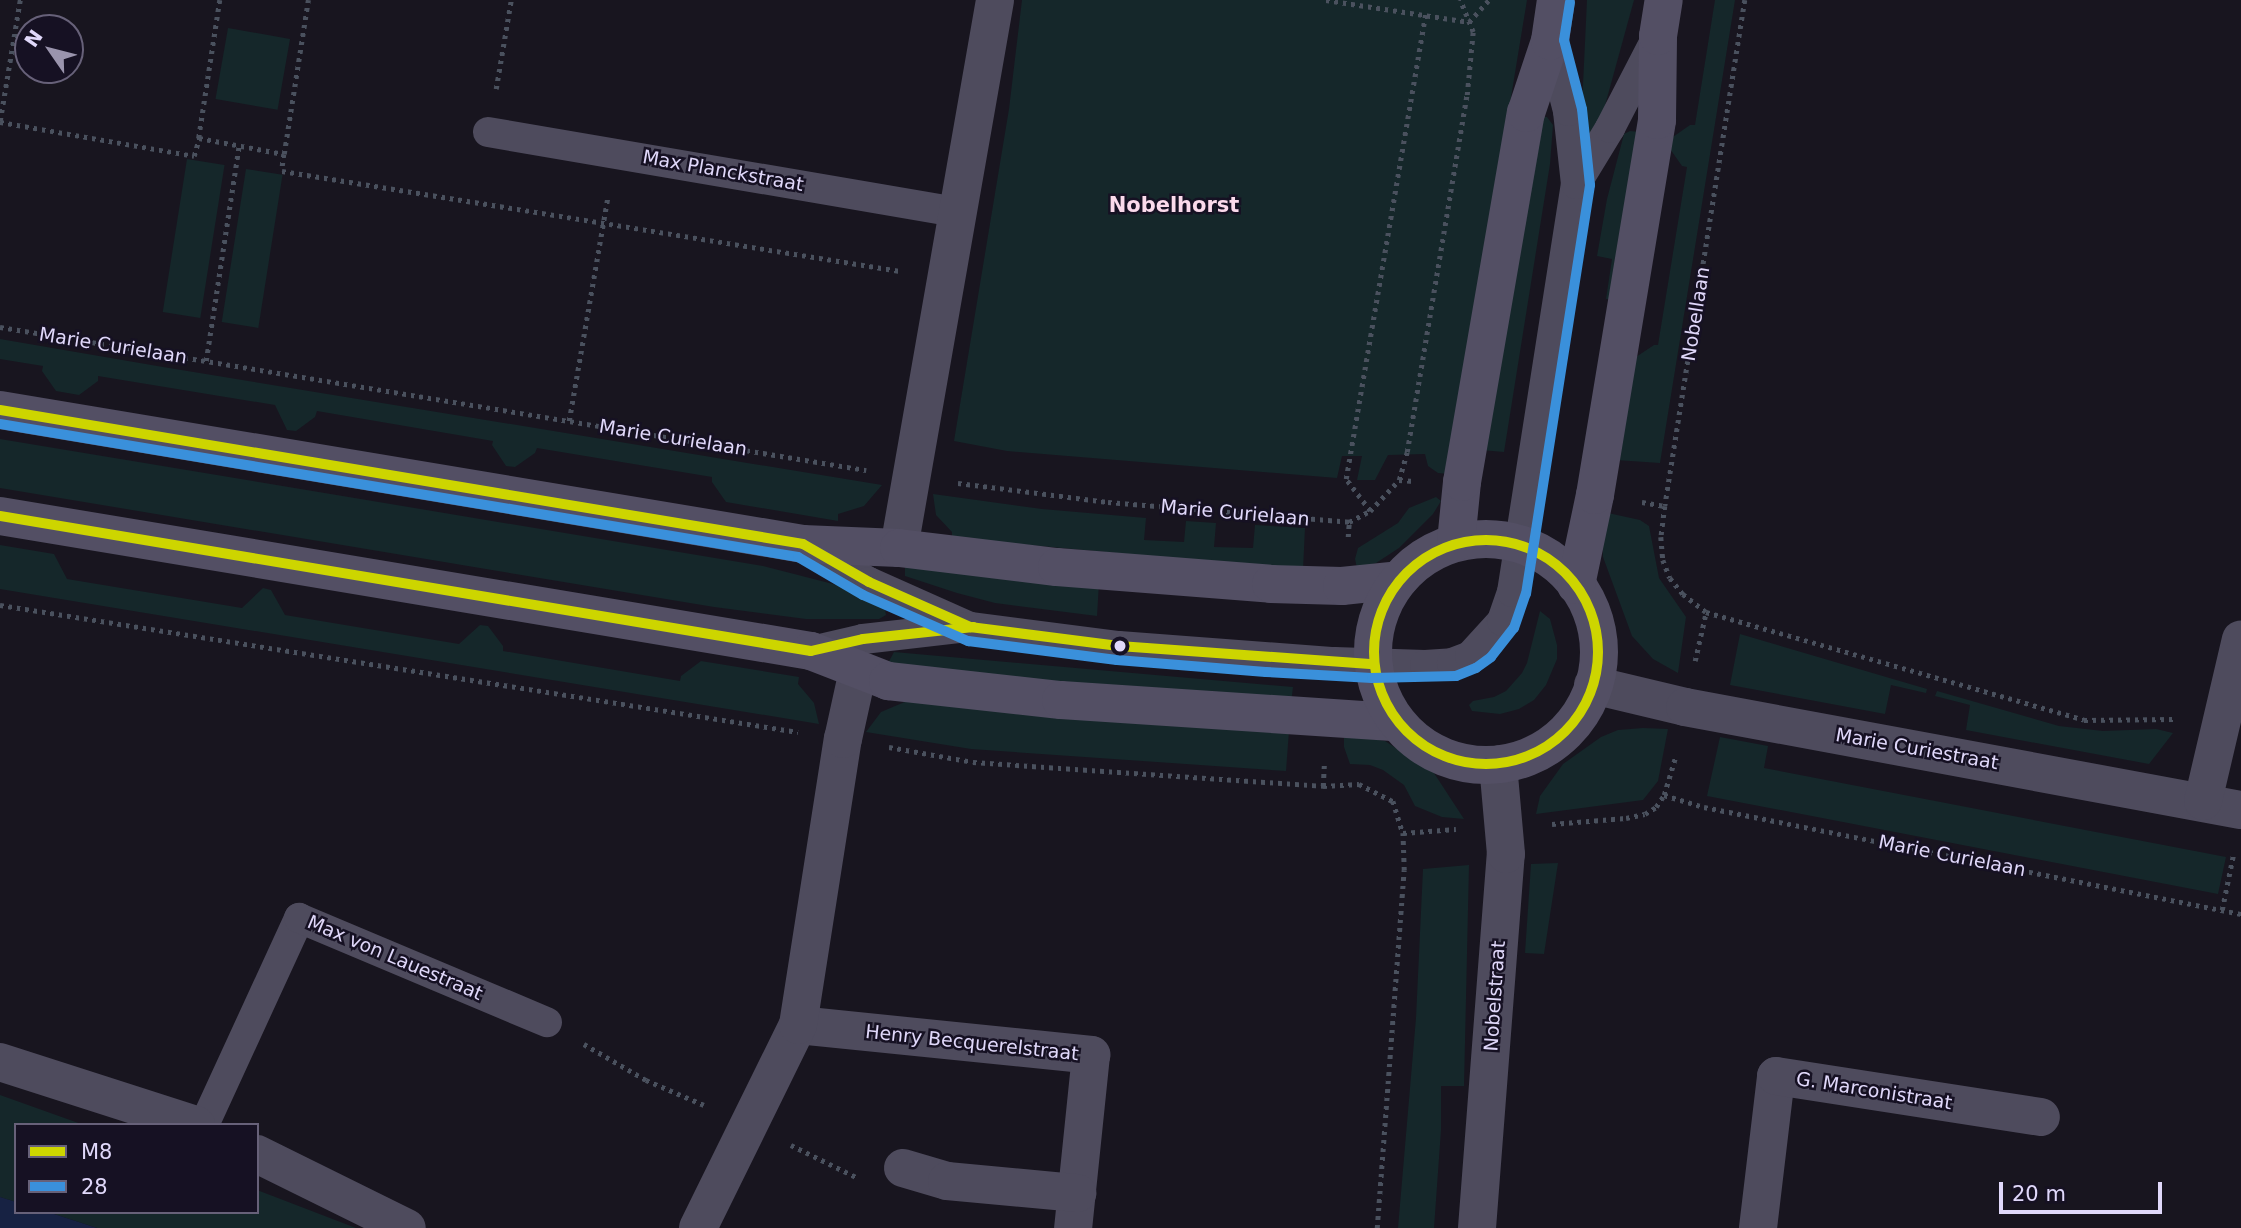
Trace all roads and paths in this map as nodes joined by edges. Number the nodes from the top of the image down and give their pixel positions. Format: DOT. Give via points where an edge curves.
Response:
graph roads {
  1 [pos="20,0"];
  2 [pos="220,0"];
  3 [pos="308,0"];
  4 [pos="510,0"];
  5 [pos="995,0"];
  6 [pos="1326,0"];
  7 [pos="1460,0"];
  8 [pos="1489,0"];
  9 [pos="1556,0"];
  10 [pos="1745,0"];
  11 [pos="1425,15"];
  12 [pos="1661,18"];
  13 [pos="1469,22"];
  14 [pos="1550,41"];
  15 [pos="0,122"];
  16 [pos="488,132"];
  17 [pos="199,138"];
  18 [pos="239,146"];
  19 [pos="616,153"];
  20 [pos="284,154"];
  21 [pos="1576,184"];
  22 [pos="958,212"];
  23 [pos="603,224"];
  24 [pos="946,278"];
  25 [pos="0,327"];
  26 [pos="206,361"];
  27 [pos="0,410"];
  28 [pos="569,421"];
  29 [pos="911,477"];
  30 [pos="1399,480"];
  31 [pos="1370,511"];
  32 [pos="0,516"];
  33 [pos="1349,522"];
  34 [pos="1456,542"];
  35 [pos="803,544"];
  36 [pos="1520,544"];
  37 [pos="899,548"];
  38 [pos="1399,580"];
  39 [pos="1576,585"];
  40 [pos="0,606"];
  41 [pos="1706,611"];
  42 [pos="970,627"];
  43 [pos="2241,639"];
  44 [pos="811,651"];
  45 [pos="1373,664"];
  46 [pos="858,671"];
  47 [pos="1593,685"];
  48 [pos="1685,707"];
  49 [pos="1396,722"];
  50 [pos="2221,725"];
  51 [pos="843,739"];
  52 [pos="1499,764"];
  53 [pos="1664,795"];
  54 [pos="2203,801"];
  55 [pos="2241,810"];
  56 [pos="1506,825"];
  57 [pos="1403,833"];
  58 [pos="2235,848"];
  59 [pos="2222,910"];
  60 [pos="2241,914"];
  61 [pos="547,1023"];
  62 [pos="798,1025"];
  63 [pos="0,1062"];
  64 [pos="2041,1117"];
  65 [pos="190,1123"];
  66 [pos="205,1123"];
  67 [pos="259,1155"];
  68 [pos="903,1168"];
  69 [pos="1075,1211"];
  70 [pos="407,1228"];
  71 [pos="698,1228"];
  72 [pos="1377,1228"];
  73 [pos="1477,1228"];
  74 [pos="1758,1228"];
  1 -- 15 [label="path"];
  2 -- 17 [label="path"];
  3 -- 20 [label="path"];
  4 -- 16 [label="path"];
  5 -- 22 [label="street"];
  6 -- 11 [label="path"];
  7 -- 13 [label="path"];
  8 -- 13 [label="path"];
  9 -- 14 [label="street"];
  10 -- 41 [label="path, Nobellaan" via="1661,537 1662,560 1670,578"];
  11 -- 13 [label="path"];
  11 -- 31 [label="path" via="1346,479"];
  12 -- 21 [label="lane"];
  12 -- 39 [label="street" via="1657,120"];
  13 -- 30 [label="path" via="1466,94 1408,452"];
  14 -- 21 [label="lane" via="1568,111"];
  14 -- 34 [label="street" via="1526,113 1462,482"];
  15 -- 17 [label="path" via="194,156"];
  16 -- 19 [label="lane, Max Planckstraat"];
  17 -- 18 [label="path"];
  18 -- 20 [label="path"];
  18 -- 26 [label="path"];
  19 -- 22 [label="lane, Max Planckstraat"];
  19 -- 23 [label="path"];
  20 -- 23 [label="path" via="282,171"];
  21 -- 36 [label="lane"];
  22 -- 24 [label="street"];
  23 -- 24 [label="path"];
  23 -- 28 [label="path"];
  24 -- 29 [label="street"];
  25 -- 26 [label="path, Marie Curielaan"];
  26 -- 28 [label="path, Marie Curielaan"];
  27 -- 35 [label="street"];
  28 -- 29 [label="path, Marie Curielaan"];
  29 -- 33 [label="path, Marie Curielaan" via="1108,502"];
  29 -- 37 [label="street"];
  32 -- 44 [label="street"];
  34 -- 36 [label="street" via="1480,539"];
  34 -- 38 [label="street" via="1416,563"];
  35 -- 37 [label="street"];
  35 -- 42 [label="lane" via="869,582"];
  36 -- 39 [label="street" via="1552,560"];
  36 -- 45 [label="lane" via="1502,621 1470,656 1452,663"];
  37 -- 38 [label="street" via="1057,567 1271,584 1342,586"];
  38 -- 45 [label="street" via="1378,620"];
  39 -- 47 [label="street" via="1595,622 1598,664"];
  40 -- 51 [label="path"];
  41 -- 48 [label="path"];
  41 -- 50 [label="path" via="2084,720 2183,719"];
  42 -- 44 [label="lane" via="863,639"];
  42 -- 45 [label="lane" via="1119,646"];
  43 -- 50 [label="street"];
  44 -- 46 [label="street"];
  45 -- 49 [label="street" via="1385,704"];
  46 -- 49 [label="street" via="888,681 1061,700"];
  46 -- 51 [label="street"];
  47 -- 48 [label="street, Marie Curiestraat"];
  47 -- 52 [label="street" via="1583,709 1547,747"];
  48 -- 53 [label="path"];
  48 -- 54 [label="street, Marie Curiestraat"];
  49 -- 52 [label="street" via="1431,751 1453,760"];
  50 -- 54 [label="street"];
  51 -- 57 [label="path" via="973,762 1323,786 1359,784 1393,801"];
  51 -- 62 [label="street"];
  52 -- 56 [label="street, Nobelstraat"];
  53 -- 56 [label="path" via="1656,807 1626,818"];
  53 -- 59 [label="path, Marie Curielaan" via="1704,807"];
  54 -- 55 [label="street, Marie Curiestraat"];
  56 -- 57 [label="path"];
  56 -- 73 [label="street, Nobelstraat"];
  57 -- 72 [label="path"];
  58 -- 59 [label="path"];
  59 -- 60 [label="path, Marie Curielaan"];
  61 -- 66 [label="lane, Max von Lauestraat" via="299,918"];
  62 -- 69 [label="street, Henry Becquerelstraat" via="1091,1055"];
  62 -- 71 [label="street"];
  63 -- 65 [label="street"];
  64 -- 74 [label="street, G. Marconistraat" via="1776,1076"];
  67 -- 70 [label="street"];
  68 -- 69 [label="street, Henry Becquerelstraat"];
}
